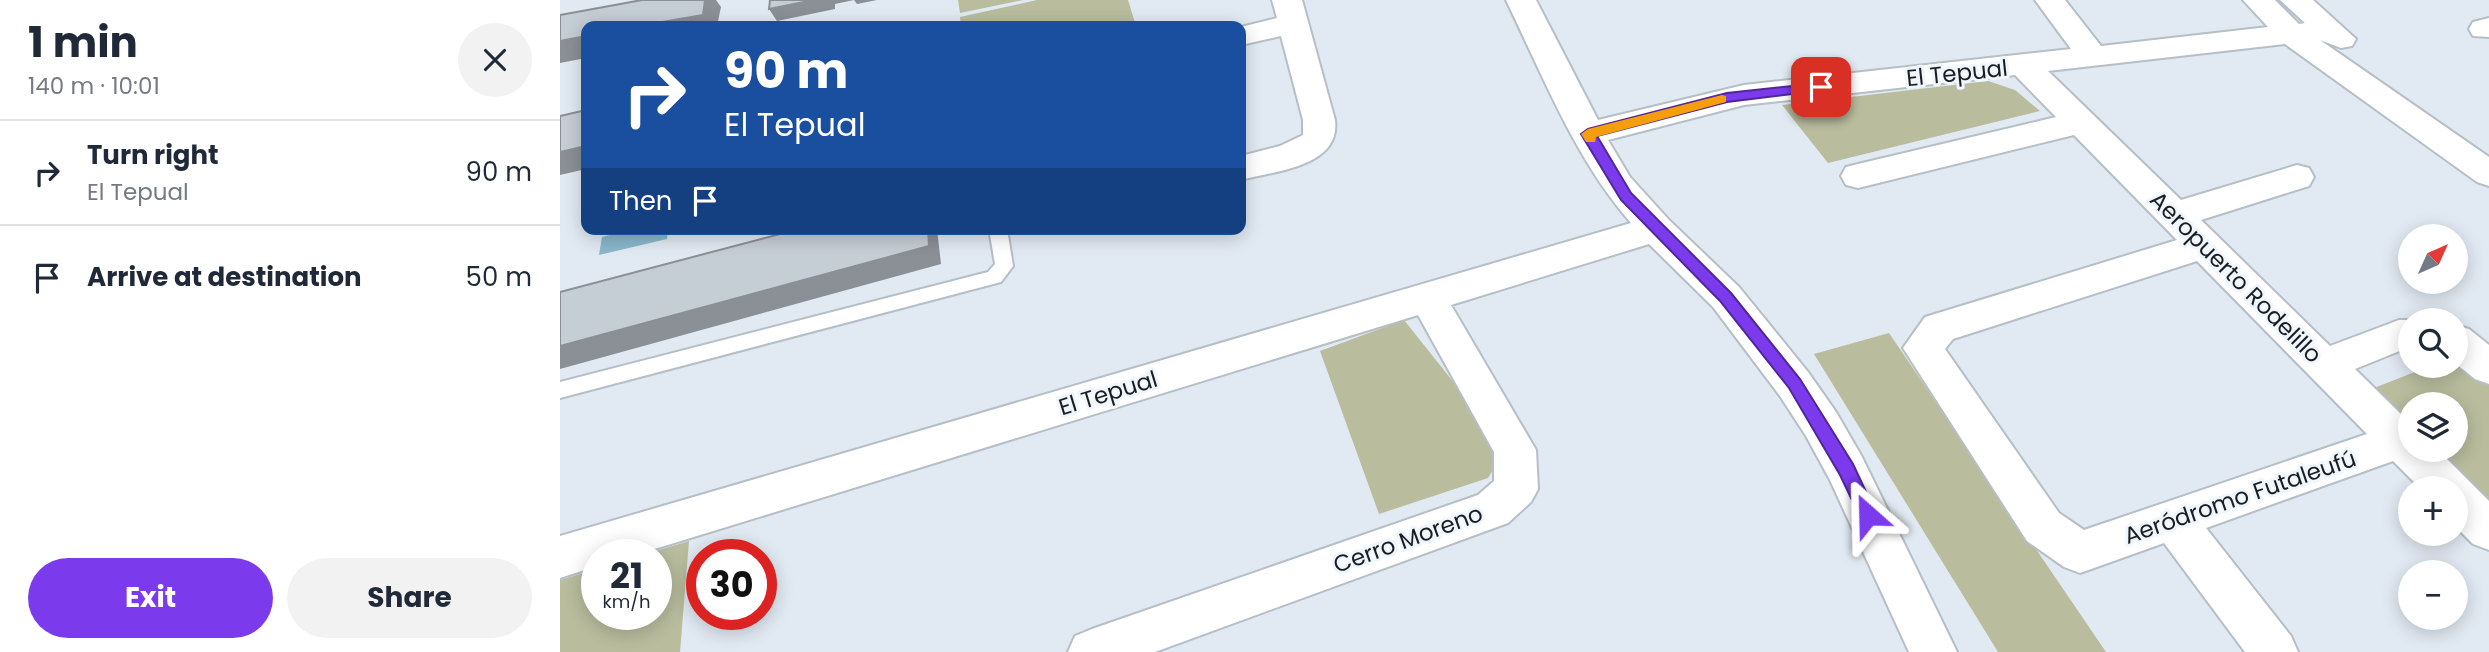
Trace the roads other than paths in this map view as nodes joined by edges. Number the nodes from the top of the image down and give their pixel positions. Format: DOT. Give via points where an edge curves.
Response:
graph roads {
  1 [pos="1521,0"];
  2 [pos="2050,0"];
  3 [pos="2258,0"];
  4 [pos="2295,0"];
  5 [pos="1290,12"];
  6 [pos="2330,30"];
  7 [pos="1246,34"];
  8 [pos="2292,35"];
  9 [pos="2094,58"];
  10 [pos="2024,65"];
  11 [pos="2081,122"];
  12 [pos="1588,134"];
  13 [pos="2489,143"];
  14 [pos="1246,167"];
  15 [pos="2489,174"];
  16 [pos="1858,176"];
  17 [pos="2297,177"];
  18 [pos="2174,215"];
  19 [pos="1656,229"];
  20 [pos="999,235"];
  21 [pos="2204,245"];
  22 [pos="1427,297"];
  23 [pos="2398,335"];
  24 [pos="2468,351"];
  25 [pos="2323,365"];
  26 [pos="2489,368"];
  27 [pos="560,390"];
  28 [pos="2398,439"];
  29 [pos="2398,442"];
  30 [pos="2421,462"];
  31 [pos="2436,476"];
  32 [pos="2468,509"];
  33 [pos="2173,520"];
  34 [pos="2489,530"];
  35 [pos="560,557"];
  36 [pos="1092,652"];
  37 [pos="1931,652"];
  38 [pos="2274,652"];
  1 -- 12 [label="street"];
  2 -- 9 [label="street"];
  3 -- 8 [label="street"];
  4 -- 6 [label="street"];
  5 -- 7 [label="street"];
  5 -- 14 [label="street" via="1320,134 1315,144 1298,152"];
  6 -- 8 [label="street, El Tepual"];
  6 -- 13 [label="street"];
  8 -- 9 [label="street, El Tepual"];
  8 -- 15 [label="street"];
  9 -- 10 [label="street, El Tepual"];
  10 -- 11 [label="street, Aeropuerto Rodelillo"];
  10 -- 12 [label="street, El Tepual" via="1744,95"];
  11 -- 16 [label="street"];
  11 -- 18 [label="street, Aeropuerto Rodelillo"];
  12 -- 19 [label="street" via="1618,186"];
  17 -- 18 [label="street"];
  18 -- 21 [label="street, Aeropuerto Rodelillo"];
  19 -- 22 [label="street, El Tepual"];
  19 -- 37 [label="street" via="1726,297 1794,384 1847,470"];
  20 -- 27 [label="lane" via="1004,267 986,279"];
  21 -- 25 [label="street, Aeropuerto Rodelillo"];
  21 -- 33 [label="street, Aeródromo Futaleufú" via="1939,328 1923,348 2043,527 2080,552"];
  22 -- 35 [label="street, El Tepual"];
  22 -- 36 [label="street, Cerro Moreno" via="1515,450 1516,489 1493,509"];
  23 -- 25 [label="street"];
  24 -- 26 [label="street"];
  25 -- 28 [label="street, Aeropuerto Rodelillo"];
  29 -- 33 [label="street, Aeródromo Futaleufú"];
  30 -- 31 [label="street, Aeropuerto Rodelillo"];
  32 -- 34 [label="street"];
  33 -- 38 [label="street"];
}
